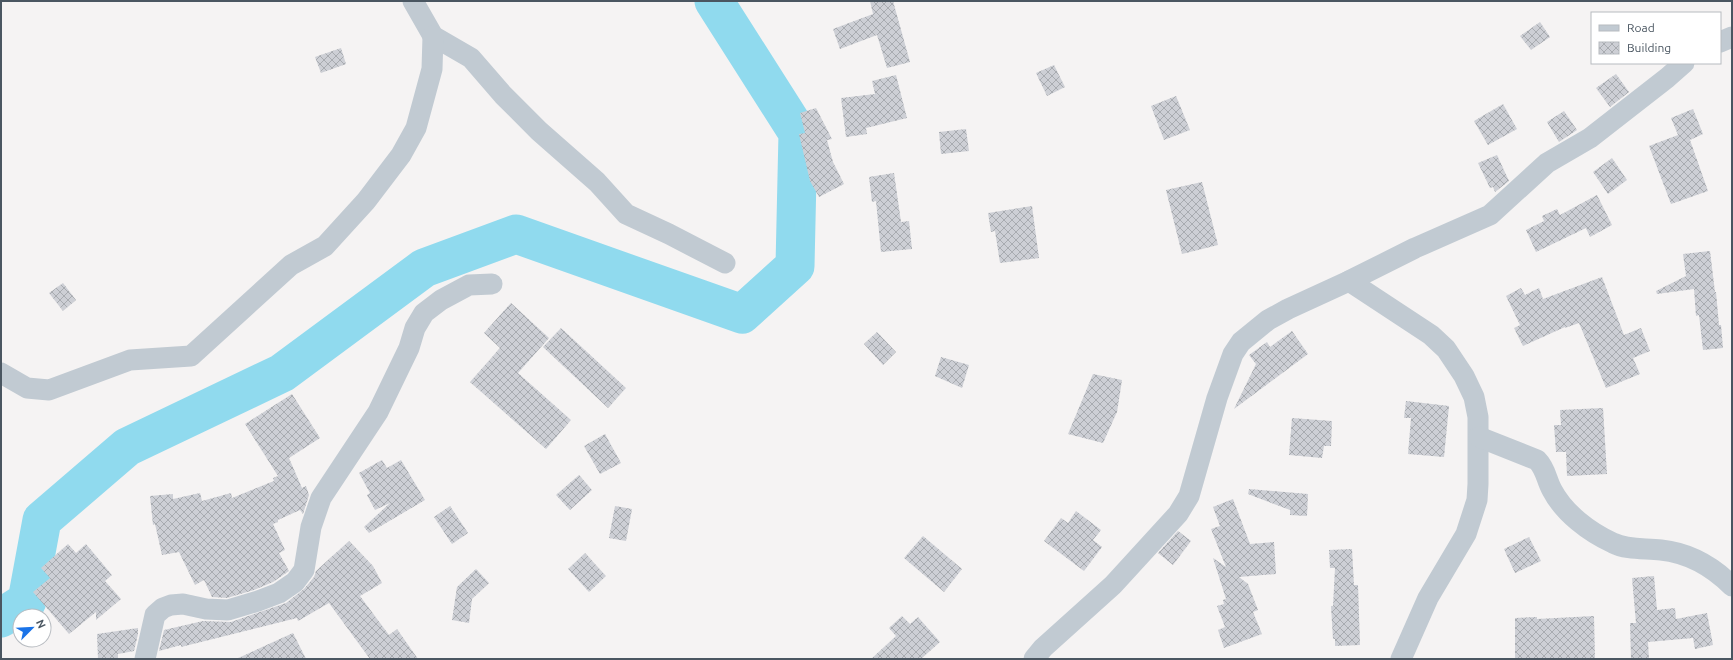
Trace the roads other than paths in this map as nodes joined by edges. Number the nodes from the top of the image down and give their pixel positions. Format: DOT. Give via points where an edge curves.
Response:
graph roads {
  1 [pos="413,1"];
  2 [pos="433,36"];
  3 [pos="1732,37"];
  4 [pos="1721,42"];
  5 [pos="1683,64"];
  6 [pos="724,263"];
  7 [pos="1349,281"];
  8 [pos="492,284"];
  9 [pos="1,372"];
  10 [pos="1479,437"];
  11 [pos="1732,586"];
  12 [pos="145,659"];
  13 [pos="1034,659"];
  14 [pos="1401,659"];
  1 -- 2 [label="street"];
  2 -- 6 [label="street" via="471,58 503,95 597,182 626,214"];
  2 -- 9 [label="street" via="432,69 416,128 401,155 366,201 325,246 291,266 191,356 130,360 49,390 27,388"];
  3 -- 4 [label="street"];
  5 -- 7 [label="street" via="1590,138 1547,162 1490,215"];
  7 -- 10 [label="street" via="1431,335 1446,349 1474,397"];
  7 -- 13 [label="street" via="1268,320 1241,342 1233,354 1217,398 1189,496 1178,514 1113,585"];
  8 -- 12 [label="street" via="469,285 441,300 424,313 378,412 321,498 311,527 304,570 295,582 279,593 258,602 228,610 183,604 163,608 155,615"];
  10 -- 11 [label="street" via="1537,460 1543,466 1558,501 1567,511 1613,544 1662,550 1697,559 1720,574"];
  10 -- 14 [label="street" via="1477,500 1466,534 1428,598"];
}
